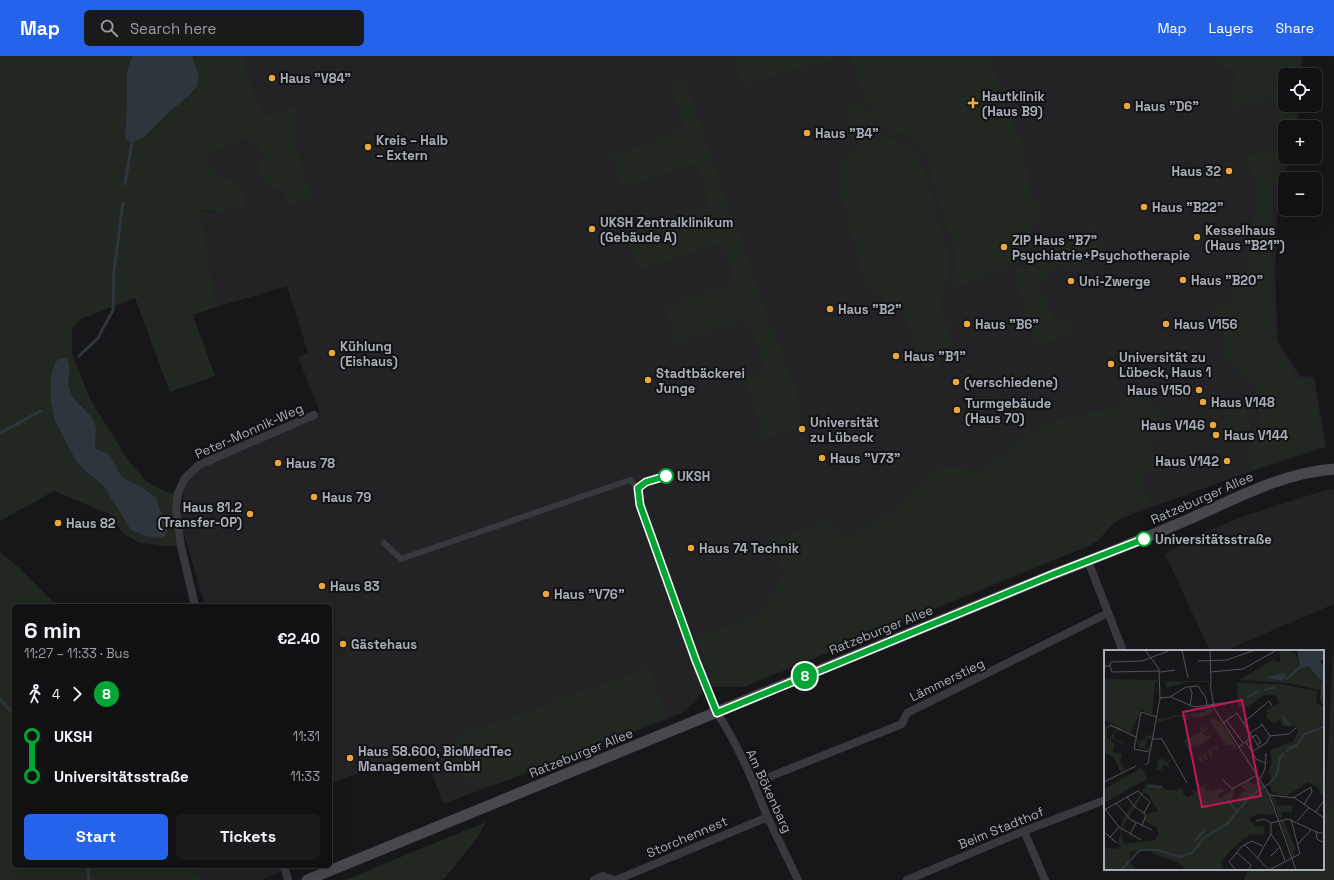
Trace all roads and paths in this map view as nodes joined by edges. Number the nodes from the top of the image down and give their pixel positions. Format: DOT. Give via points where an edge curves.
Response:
graph roads {
  1 [pos="314,415"];
  2 [pos="1334,469"];
  3 [pos="638,488"];
  4 [pos="384,543"];
  5 [pos="1088,561"];
  6 [pos="195,604"];
  7 [pos="1108,613"];
  8 [pos="1123,650"];
  9 [pos="717,713"];
  10 [pos="754,783"];
  11 [pos="1104,800"];
  12 [pos="768,817"];
  13 [pos="1024,831"];
  14 [pos="285,868"];
  15 [pos="288,880"];
  16 [pos="307,880"];
  17 [pos="594,880"];
  18 [pos="615,880"];
  19 [pos="798,880"];
  20 [pos="907,880"];
  21 [pos="1045,880"];
  1 -- 6 [label="street, Peter-Monnik-Weg" via="199,465 185,478 178,494 176,509"];
  2 -- 5 [label="main road, Ratzeburger Allee" via="1273,482"];
  3 -- 4 [label="street" via="630,480 401,559"];
  5 -- 7 [label="street"];
  5 -- 9 [label="main road, Ratzeburger Allee"];
  7 -- 8 [label="street"];
  7 -- 10 [label="street, Lämmerstieg" via="908,713 902,724"];
  9 -- 10 [label="street, Am Bökenbarg"];
  9 -- 16 [label="main road, Ratzeburger Allee"];
  10 -- 12 [label="street, Am Bökenbarg"];
  11 -- 13 [label="street, Beim Stadthof"];
  12 -- 18 [label="street, Storchennest"];
  12 -- 19 [label="street, Am Bökenbarg"];
  13 -- 20 [label="street, Beim Stadthof"];
  13 -- 21 [label="street"];
  14 -- 15 [label="street"];
  17 -- 18 [label="street, Storchennest" via="603,876"];
}
